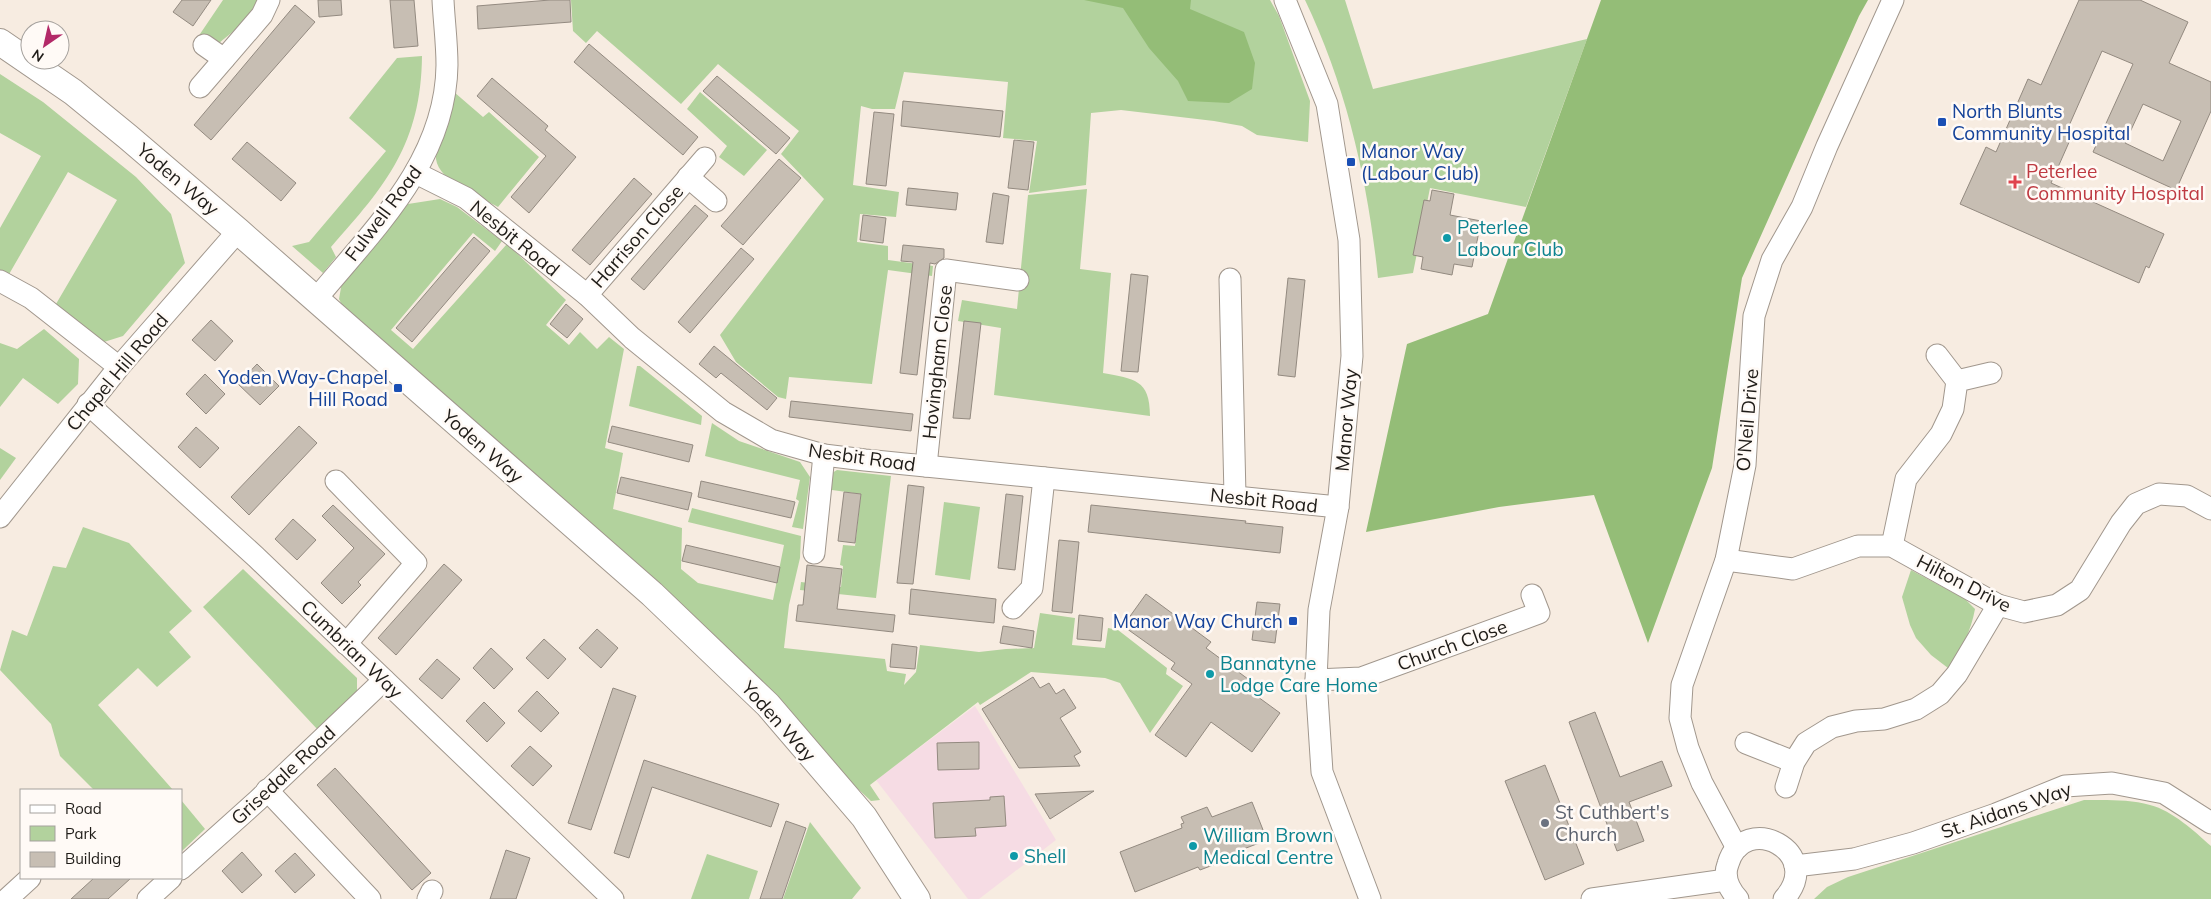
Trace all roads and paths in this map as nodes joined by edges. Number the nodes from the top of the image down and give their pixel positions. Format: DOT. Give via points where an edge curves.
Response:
graph roads {
  1 [pos="269,0"];
  2 [pos="443,0"];
  3 [pos="1285,0"];
  4 [pos="1893,0"];
  5 [pos="0,42"];
  6 [pos="204,45"];
  7 [pos="224,59"];
  8 [pos="200,87"];
  9 [pos="705,158"];
  10 [pos="416,173"];
  11 [pos="688,177"];
  12 [pos="716,201"];
  13 [pos="238,231"];
  14 [pos="1230,279"];
  15 [pos="1018,280"];
  16 [pos="0,281"];
  17 [pos="586,295"];
  18 [pos="316,299"];
  19 [pos="1936,355"];
  20 [pos="119,367"];
  21 [pos="1991,374"];
  22 [pos="1957,381"];
  23 [pos="88,404"];
  24 [pos="824,455"];
  25 [pos="926,466"];
  26 [pos="1044,478"];
  27 [pos="336,481"];
  28 [pos="1235,496"];
  29 [pos="1338,507"];
  30 [pos="2211,509"];
  31 [pos="0,517"];
  32 [pos="1892,546"];
  33 [pos="814,553"];
  34 [pos="1726,560"];
  35 [pos="1532,595"];
  36 [pos="1998,605"];
  37 [pos="1014,608"];
  38 [pos="346,644"];
  39 [pos="384,680"];
  40 [pos="1316,680"];
  41 [pos="1746,743"];
  42 [pos="1794,762"];
  43 [pos="1786,787"];
  44 [pos="267,790"];
  45 [pos="2211,822"];
  46 [pos="1737,848"];
  47 [pos="1795,866"];
  48 [pos="182,868"];
  49 [pos="29,879"];
  50 [pos="170,879"];
  51 [pos="1726,880"];
  52 [pos="605,896"];
  53 [pos="7,899"];
  54 [pos="148,899"];
  55 [pos="370,899"];
  56 [pos="917,899"];
  57 [pos="1370,899"];
  58 [pos="1592,899"];
  59 [pos="1738,899"];
  60 [pos="1784,899"];
  1 -- 7 [label="street" via="262,15"];
  2 -- 10 [label="street, Fulwell Road" via="447,65 443,100 434,137"];
  3 -- 29 [label="street, Manor Way" via="1327,104 1349,240 1352,356"];
  4 -- 34 [label="street, O'Neil Drive" via="1802,207 1772,260 1754,316 1745,465"];
  5 -- 13 [label="main road, Yoden Way" via="73,92"];
  6 -- 7 [label="street"];
  7 -- 8 [label="street"];
  9 -- 11 [label="street, Harrison Close"];
  10 -- 17 [label="street, Nesbit Road" via="466,198"];
  10 -- 18 [label="street, Fulwell Road" via="378,225"];
  11 -- 12 [label="street, Harrison Close"];
  11 -- 17 [label="street, Harrison Close"];
  13 -- 18 [label="main road, Yoden Way"];
  13 -- 20 [label="street, Chapel Hill Road"];
  14 -- 28 [label="street"];
  15 -- 25 [label="street, Hovingham Close" via="946,270"];
  16 -- 20 [label="street" via="31,298"];
  17 -- 24 [label="street, Nesbit Road" via="632,338 722,412 771,440"];
  18 -- 56 [label="main road, Yoden Way" via="652,594 768,705 864,817"];
  19 -- 22 [label="street"];
  20 -- 23 [label="street, Chapel Hill Road"];
  21 -- 22 [label="street"];
  22 -- 32 [label="street" via="1953,409 1941,434 1906,479"];
  23 -- 31 [label="street, Chapel Hill Road"];
  23 -- 38 [label="street, Cumbrian Way" via="249,550"];
  24 -- 25 [label="street, Nesbit Road"];
  24 -- 33 [label="street"];
  25 -- 26 [label="street, Nesbit Road"];
  26 -- 28 [label="street, Nesbit Road"];
  26 -- 37 [label="street" via="1032,588"];
  27 -- 38 [label="street" via="416,563"];
  28 -- 29 [label="street, Nesbit Road"];
  29 -- 40 [label="street, Manor Way" via="1319,610"];
  30 -- 36 [label="street, Hilton Drive" via="2188,496 2159,494 2136,504 2080,590 2057,605 2024,612"];
  32 -- 34 [label="street, Hilton Drive" via="1858,546 1794,568"];
  32 -- 36 [label="street, Hilton Drive"];
  34 -- 46 [label="street, O'Neil Drive" via="1682,686 1680,718 1702,783"];
  35 -- 40 [label="street, Church Close" via="1539,613 1361,678"];
  36 -- 42 [label="street" via="1940,694 1916,709 1884,719 1832,727 1806,743"];
  38 -- 39 [label="street, Cumbrian Way"];
  39 -- 44 [label="street, Grisedale Road"];
  39 -- 52 [label="street, Cumbrian Way"];
  40 -- 57 [label="street, Manor Way" via="1322,772"];
  41 -- 42 [label="street"];
  42 -- 43 [label="street"];
  44 -- 48 [label="street, Grisedale Road"];
  44 -- 55 [label="street"];
  45 -- 47 [label="street, St. Aidans Way" via="2164,792 2112,783 2065,786 1913,843 1854,859"];
  46 -- 47 [label="street" via="1750,840 1770,840 1781,845"];
  46 -- 51 [label="street" via="1730,857"];
  47 -- 60 [label="street" via="1795,879"];
  49 -- 53 [label="street"];
  50 -- 54 [label="street"];
  51 -- 58 [label="street"];
  51 -- 59 [label="street"];
}
